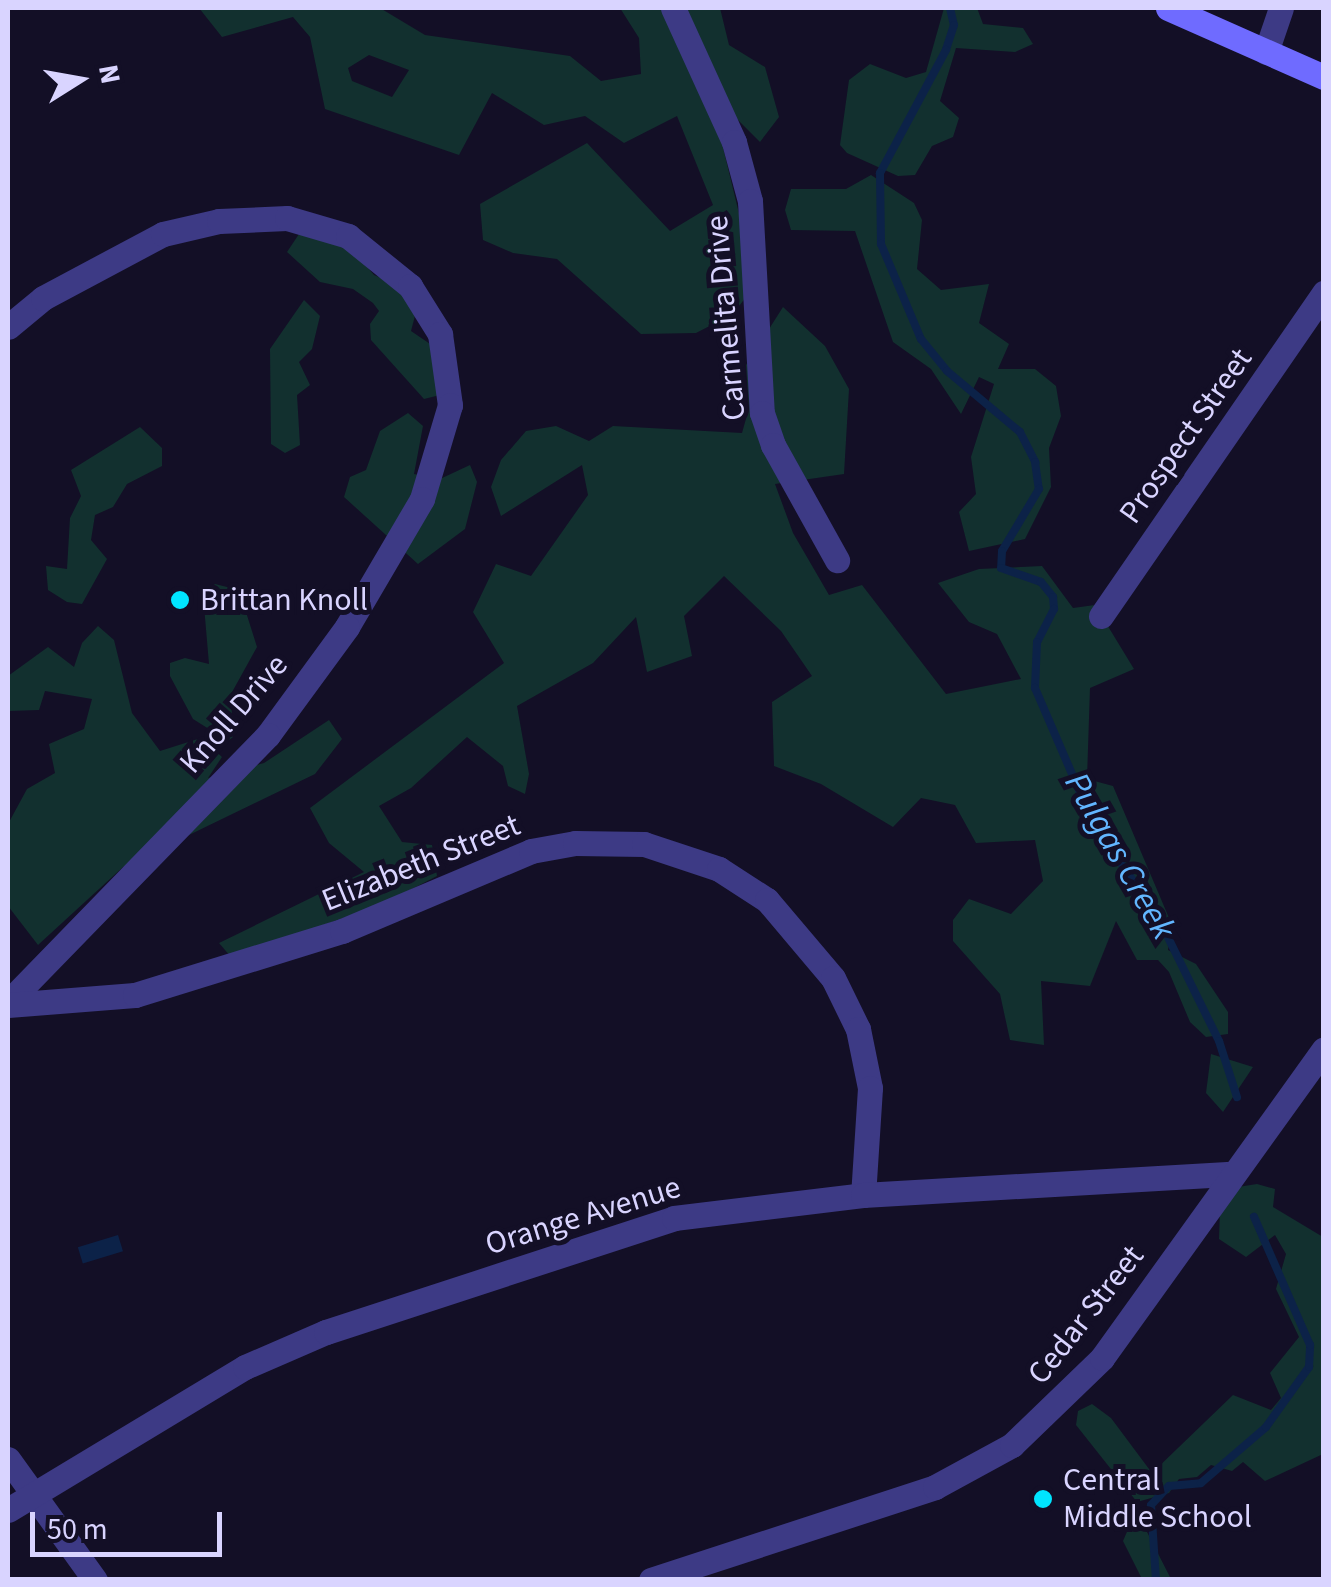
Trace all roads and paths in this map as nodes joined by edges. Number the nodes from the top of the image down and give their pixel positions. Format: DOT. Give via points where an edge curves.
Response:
graph roads {
  1 [pos="673,8"];
  2 [pos="1168,8"];
  3 [pos="1281,8"];
  4 [pos="1266,52"];
  5 [pos="1324,78"];
  6 [pos="1324,293"];
  7 [pos="8,328"];
  8 [pos="838,560"];
  9 [pos="1101,616"];
  10 [pos="8,1004"];
  11 [pos="1324,1049"];
  12 [pos="1231,1174"];
  13 [pos="863,1195"];
  14 [pos="8,1459"];
  15 [pos="33,1490"];
  16 [pos="8,1510"];
  17 [pos="95,1580"];
  18 [pos="651,1580"];
  1 -- 8 [label="street, Carmelita Drive" via="734,142 750,200 762,413"];
  2 -- 4 [label="main road"];
  3 -- 4 [label="street"];
  4 -- 5 [label="main road"];
  6 -- 9 [label="street, Prospect Street"];
  7 -- 10 [label="street, Knoll Drive" via="43,298 163,234 219,221 287,218 348,236 410,286 440,334 450,405 422,499 347,628 268,735"];
  10 -- 13 [label="street, Elizabeth Street" via="134,995 342,931 530,851 575,842 644,844 720,869 767,900 833,978 858,1030 870,1088"];
  11 -- 12 [label="street, Cedar Street"];
  12 -- 13 [label="street, Orange Avenue"];
  12 -- 18 [label="street, Cedar Street" via="1102,1358 1012,1445 935,1487"];
  13 -- 15 [label="street, Orange Avenue" via="674,1218 326,1332 167,1408"];
  14 -- 15 [label="street"];
  15 -- 16 [label="street, Orange Avenue"];
  15 -- 17 [label="street"];
}
